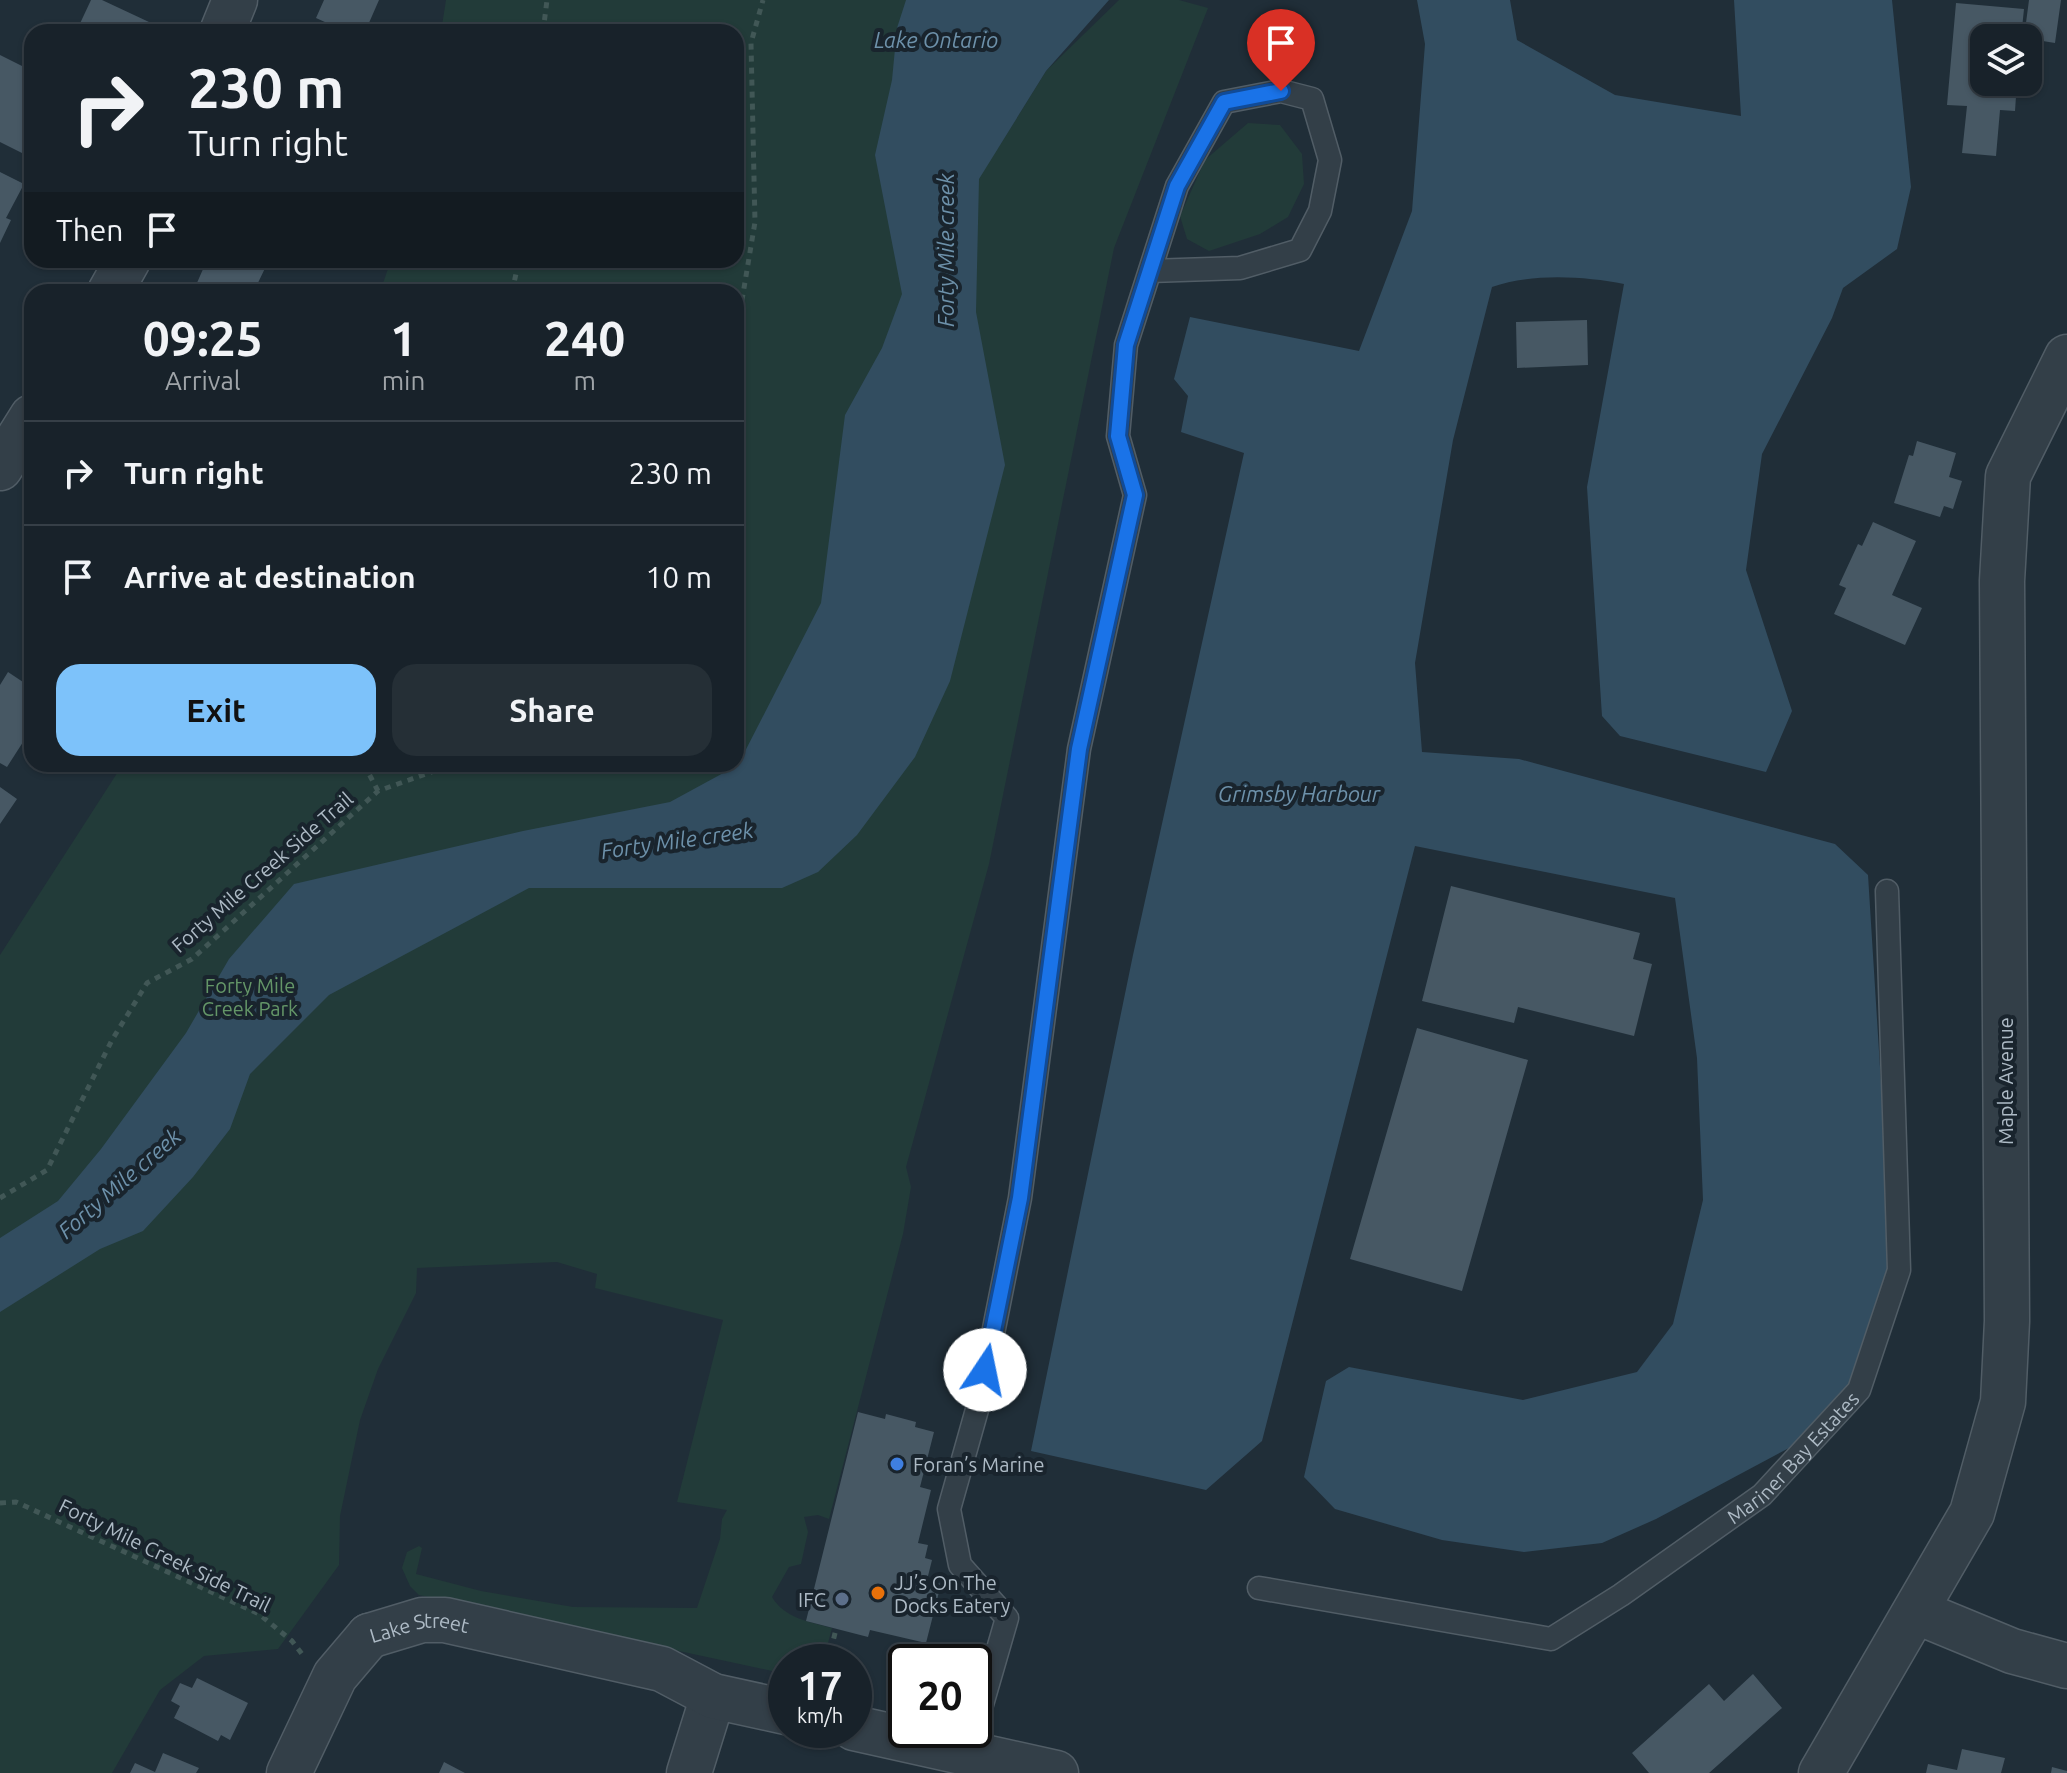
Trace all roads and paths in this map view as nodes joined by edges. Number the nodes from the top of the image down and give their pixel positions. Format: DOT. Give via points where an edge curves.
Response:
graph roads {
  1 [pos="235,0"];
  2 [pos="547,0"];
  3 [pos="763,0"];
  4 [pos="225,24"];
  5 [pos="544,24"];
  6 [pos="1150,271"];
  7 [pos="744,288"];
  8 [pos="2067,357"];
  9 [pos="24,430"];
  10 [pos="0,468"];
  11 [pos="368,772"];
  12 [pos="431,772"];
  13 [pos="378,791"];
  14 [pos="1887,891"];
  15 [pos="0,1198"];
  16 [pos="0,1503"];
  17 [pos="1259,1588"];
  18 [pos="1915,1611"];
  19 [pos="836,1629"];
  20 [pos="832,1644"];
  21 [pos="305,1658"];
  22 [pos="2067,1666"];
  23 [pos="713,1696"];
  24 [pos="768,1708"];
  25 [pos="872,1732"];
  26 [pos="968,1753"];
  27 [pos="289,1773"];
  28 [pos="689,1773"];
  29 [pos="1056,1773"];
  30 [pos="1821,1773"];
  1 -- 4 [label="street"];
  2 -- 5 [label="path"];
  3 -- 7 [label="path" via="751,43 755,222"];
  6 -- 6 [label="lane" via="1177,186 1224,102 1281,91 1312,99 1330,160 1320,211 1300,250 1240,268"];
  6 -- 26 [label="lane" via="1126,345 1118,436 1135,495 1079,749 1020,1198 980,1399 949,1509 960,1565 1007,1618"];
  8 -- 18 [label="street, Maple Avenue" via="2008,476 2002,581 2007,1321 2003,1402 1972,1513"];
  9 -- 10 [label="street"];
  11 -- 13 [label="path, Forty Mile Creek Side Trail"];
  12 -- 13 [label="path, Forty Mile Creek Side Trail"];
  13 -- 15 [label="path, Forty Mile Creek Side Trail" via="192,959 147,983 47,1170"];
  14 -- 17 [label="lane, Mariner Bay Estates" via="1899,1270 1859,1390 1762,1495 1551,1639"];
  16 -- 21 [label="path, Forty Mile Creek Side Trail" via="16,1502 259,1614"];
  18 -- 22 [label="street" via="2012,1651"];
  18 -- 30 [label="street, Maple Avenue"];
  19 -- 20 [label="path"];
  23 -- 24 [label="street, Lake Street"];
  23 -- 27 [label="street, Lake Street" via="660,1699 369,1636 335,1676"];
  23 -- 28 [label="street"];
  25 -- 26 [label="street"];
  26 -- 29 [label="street"];
}
